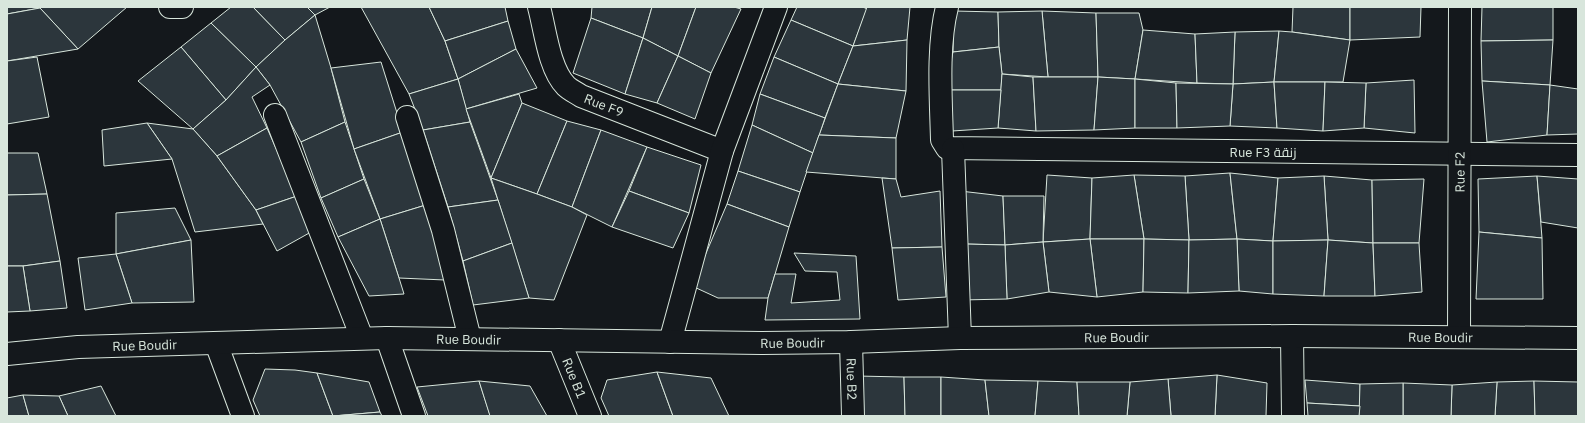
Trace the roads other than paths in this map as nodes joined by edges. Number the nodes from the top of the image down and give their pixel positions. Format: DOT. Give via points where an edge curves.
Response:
graph roads {
  1 [pos="170,7"];
  2 [pos="182,7"];
  3 [pos="539,7"];
  4 [pos="776,7"];
  5 [pos="947,7"];
  6 [pos="1460,7"];
  7 [pos="275,116"];
  8 [pos="407,117"];
  9 [pos="950,148"];
  10 [pos="722,151"];
  11 [pos="1461,153"];
  12 [pos="1578,155"];
  13 [pos="1292,336"];
  14 [pos="1460,336"];
  15 [pos="362,338"];
  16 [pos="387,338"];
  17 [pos="960,338"];
  18 [pos="1578,338"];
  19 [pos="470,339"];
  20 [pos="560,340"];
  21 [pos="670,342"];
  22 [pos="851,342"];
  23 [pos="216,343"];
  24 [pos="7,354"];
  25 [pos="243,416"];
  26 [pos="414,416"];
  27 [pos="590,416"];
  28 [pos="853,416"];
  29 [pos="1293,416"];
  1 -- 2 [label="street"];
  3 -- 10 [label="street, Rue F9" via="552,60 566,85 582,96"];
  4 -- 10 [label="street"];
  5 -- 9 [label="street" via="941,69 942,140"];
  6 -- 11 [label="street, Rue F2"];
  7 -- 15 [label="street"];
  8 -- 19 [label="street" via="443,230"];
  9 -- 11 [label="street, Rue F3 زنقة"];
  9 -- 17 [label="street"];
  10 -- 21 [label="street"];
  11 -- 12 [label="street, Rue F3 زنقة"];
  11 -- 14 [label="street, Rue F2"];
  13 -- 14 [label="street, Rue Boudir"];
  13 -- 17 [label="street, Rue Boudir"];
  13 -- 29 [label="street"];
  14 -- 18 [label="street, Rue Boudir"];
  15 -- 16 [label="street, Rue Boudir"];
  15 -- 23 [label="street, Rue Boudir"];
  16 -- 19 [label="street, Rue Boudir"];
  16 -- 26 [label="street"];
  17 -- 22 [label="street, Rue Boudir"];
  19 -- 20 [label="street, Rue Boudir"];
  20 -- 21 [label="street, Rue Boudir"];
  20 -- 27 [label="street, Rue B1"];
  21 -- 22 [label="street, Rue Boudir"];
  22 -- 28 [label="street, Rue B2"];
  23 -- 24 [label="street, Rue Boudir" via="78,347"];
  23 -- 25 [label="street"];
}
